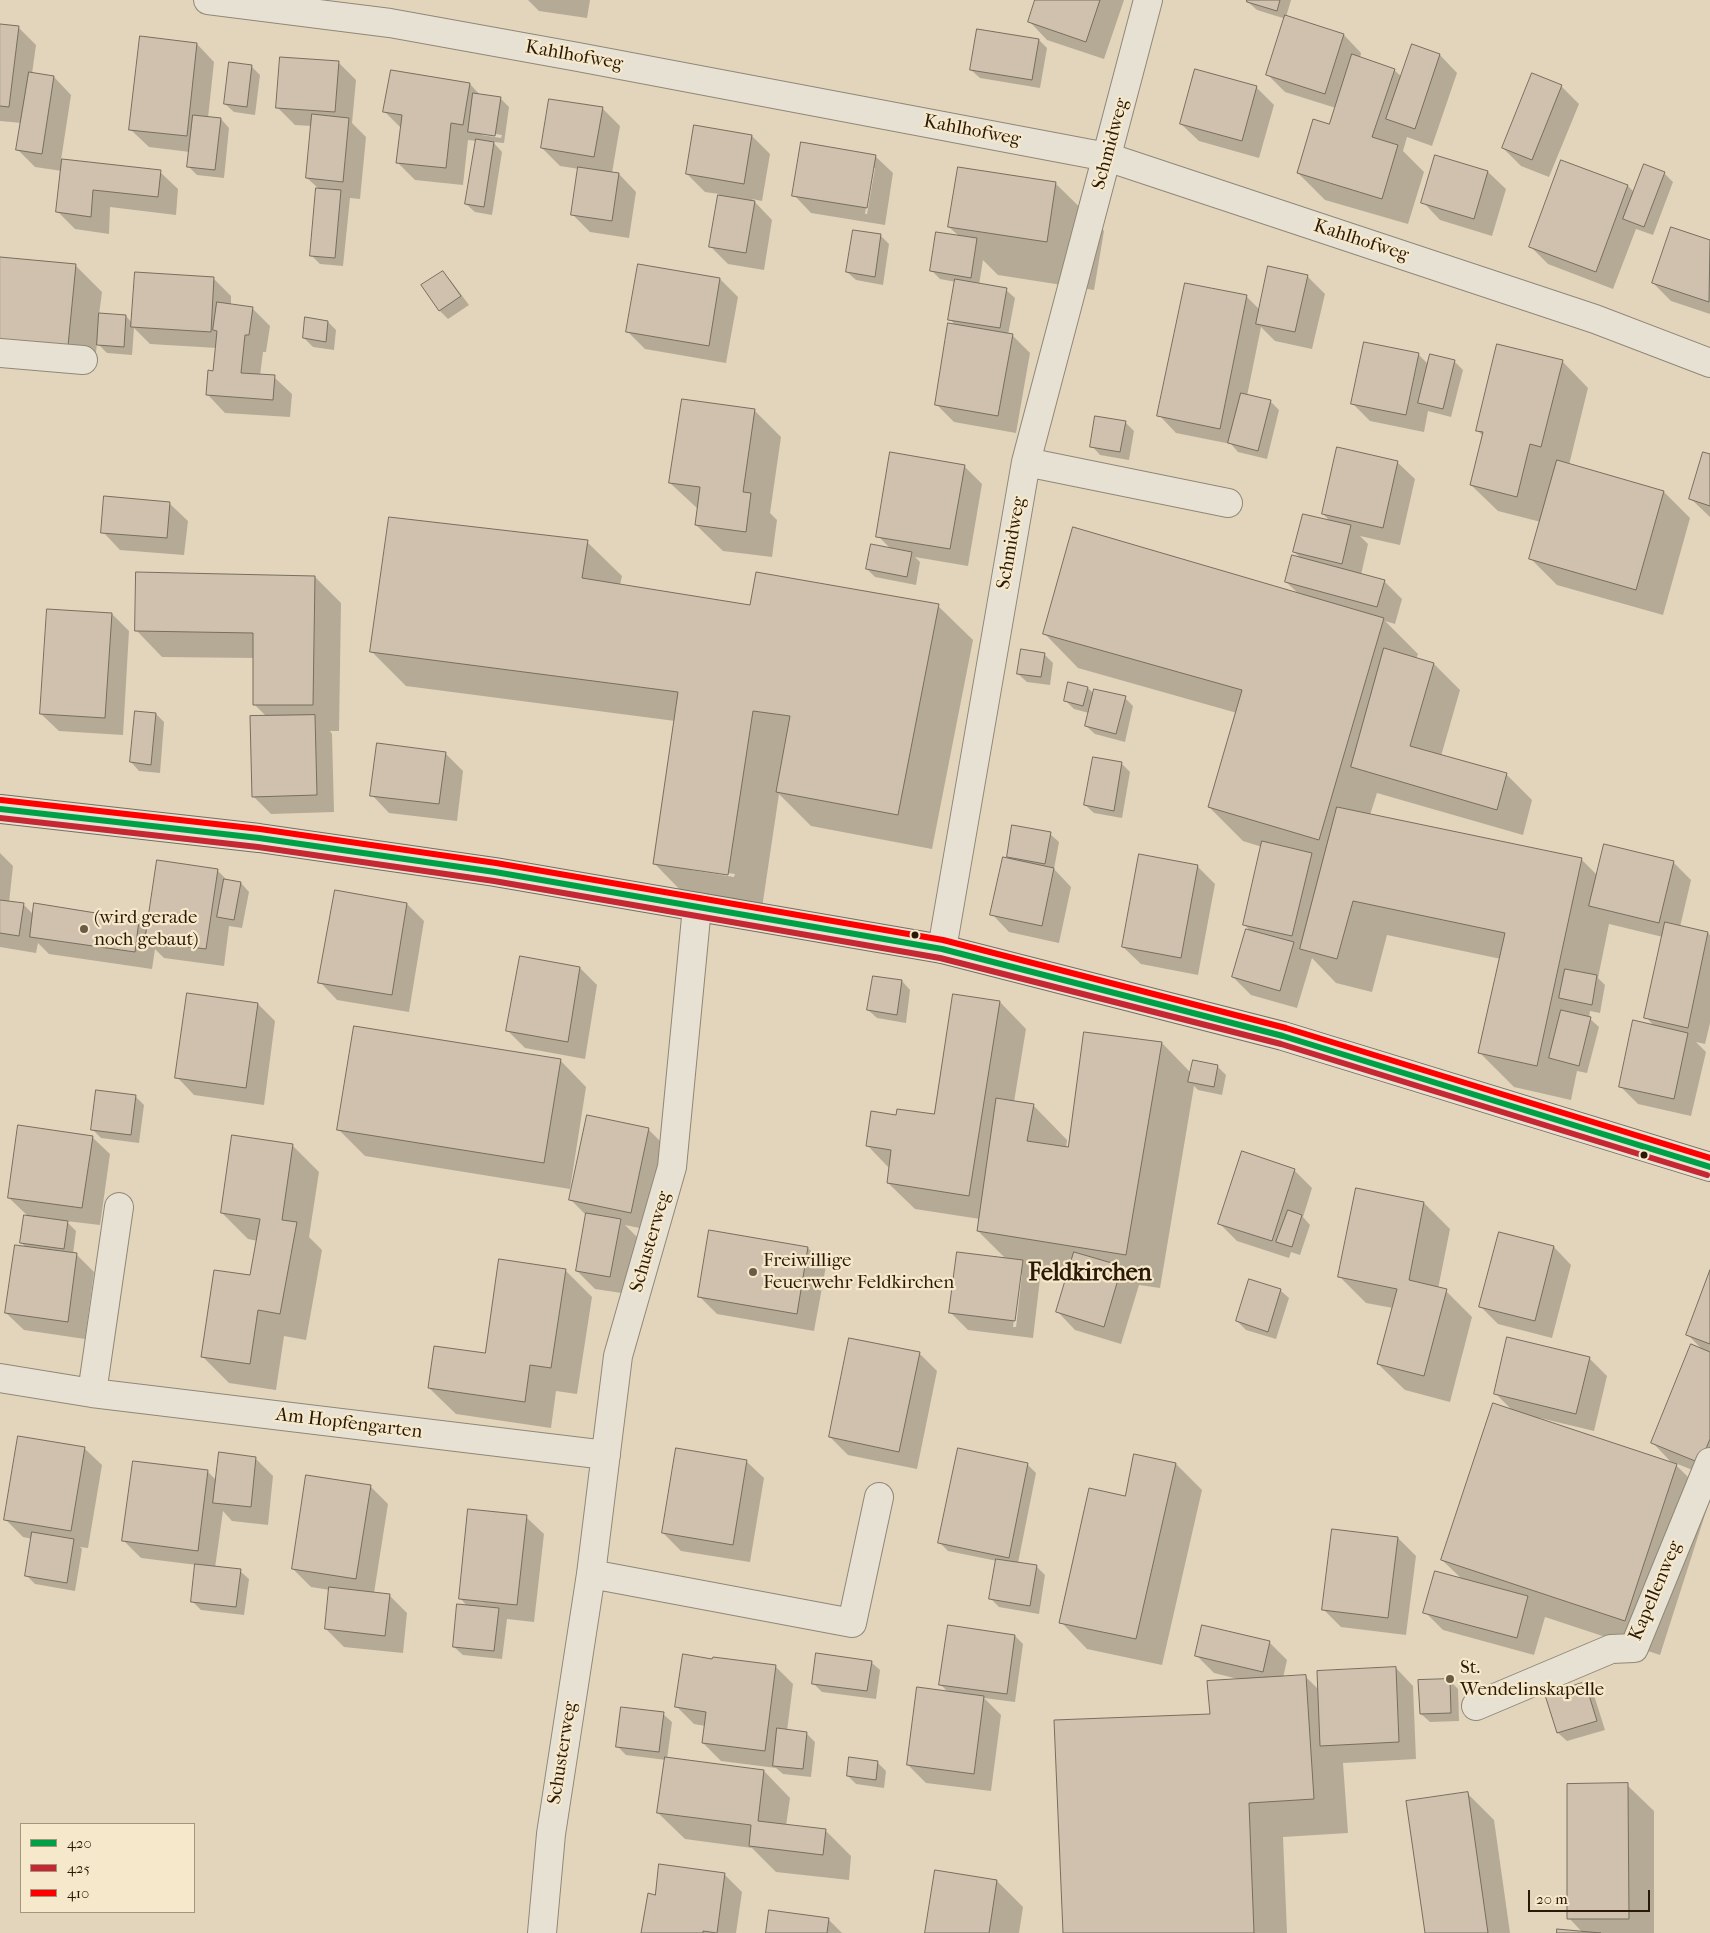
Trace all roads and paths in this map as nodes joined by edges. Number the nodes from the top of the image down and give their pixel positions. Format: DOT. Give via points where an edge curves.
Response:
graph roads {
  1 [pos="208,0"];
  2 [pos="1148,0"];
  3 [pos="1107,157"];
  4 [pos="0,353"];
  5 [pos="83,360"];
  6 [pos="1710,363"];
  7 [pos="1026,462"];
  8 [pos="1228,504"];
  9 [pos="0,809"];
  10 [pos="697,907"];
  11 [pos="942,949"];
  12 [pos="1710,1167"];
  13 [pos="119,1207"];
  14 [pos="0,1378"];
  15 [pos="92,1393"];
  16 [pos="606,1455"];
  17 [pos="1710,1462"];
  18 [pos="879,1497"];
  19 [pos="591,1574"];
  20 [pos="1476,1706"];
  21 [pos="542,1933"];
  1 -- 3 [label="street, Kahlhofweg" via="400,25"];
  2 -- 3 [label="street, Schmidweg"];
  3 -- 6 [label="street, Kahlhofweg" via="1595,319"];
  3 -- 7 [label="street, Schmidweg"];
  4 -- 5 [label="street"];
  7 -- 8 [label="street"];
  7 -- 11 [label="street, Schmidweg"];
  9 -- 10 [label="street" via="259,838 495,872"];
  10 -- 11 [label="street"];
  10 -- 16 [label="street, Schusterweg" via="672,1167 618,1356"];
  11 -- 12 [label="street" via="1282,1036"];
  13 -- 15 [label="street"];
  14 -- 15 [label="street, Am Hopfengarten"];
  15 -- 16 [label="street, Am Hopfengarten"];
  16 -- 19 [label="street, Schusterweg"];
  17 -- 20 [label="street, Kapellenweg" via="1634,1648 1611,1649"];
  18 -- 19 [label="street" via="852,1623"];
  19 -- 21 [label="street, Schusterweg" via="551,1834"];
}
